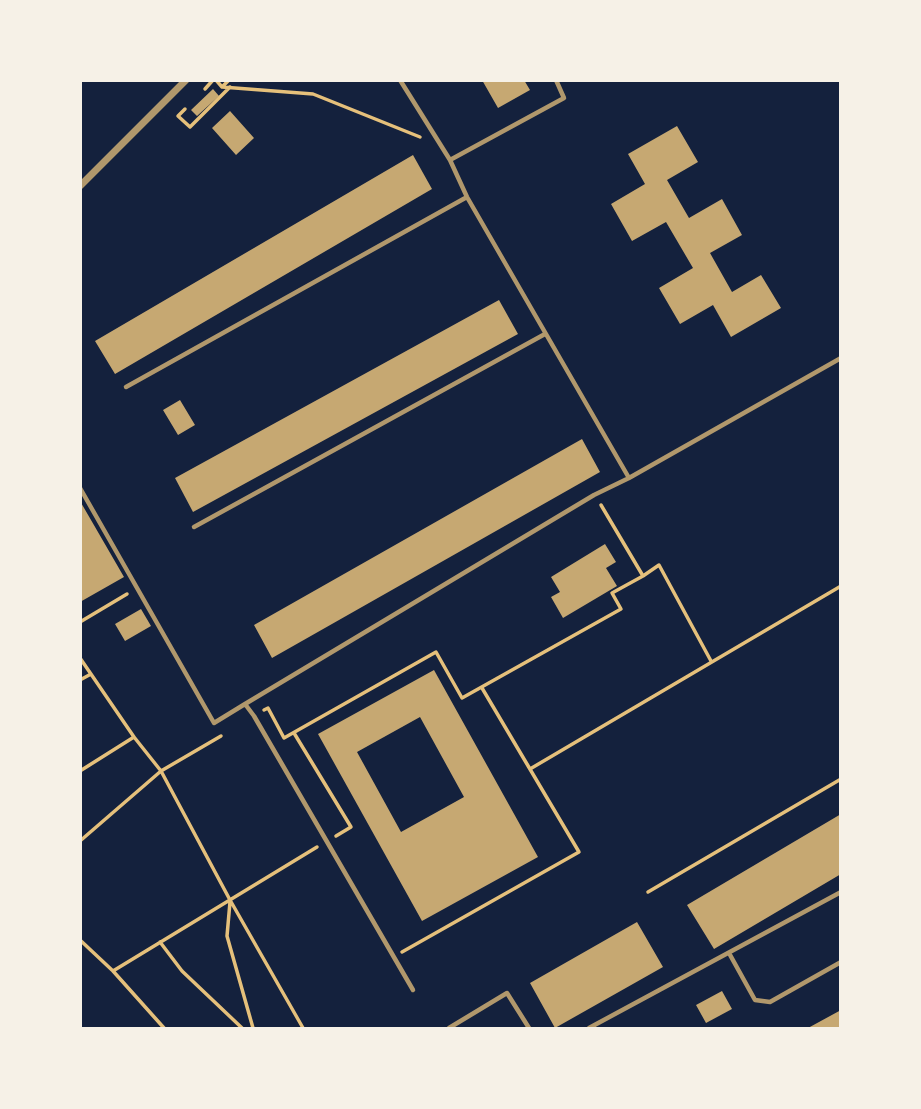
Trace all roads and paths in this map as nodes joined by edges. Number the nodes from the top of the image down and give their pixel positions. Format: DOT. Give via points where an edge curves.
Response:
graph roads {
  1 [pos="186,80"];
  2 [pos="215,80"];
  3 [pos="229,80"];
  4 [pos="400,80"];
  5 [pos="556,80"];
  6 [pos="222,87"];
  7 [pos="230,87"];
  8 [pos="205,89"];
  9 [pos="185,110"];
  10 [pos="440,145"];
  11 [pos="450,160"];
  12 [pos="80,186"];
  13 [pos="467,197"];
  14 [pos="545,334"];
  15 [pos="841,358"];
  16 [pos="126,387"];
  17 [pos="629,478"];
  18 [pos="80,488"];
  19 [pos="594,495"];
  20 [pos="194,527"];
  21 [pos="643,576"];
  22 [pos="841,586"];
  23 [pos="137,588"];
  24 [pos="80,622"];
  25 [pos="80,658"];
  26 [pos="711,661"];
  27 [pos="91,674"];
  28 [pos="80,680"];
  29 [pos="482,688"];
  30 [pos="245,704"];
  31 [pos="254,716"];
  32 [pos="231,730"];
  33 [pos="294,733"];
  34 [pos="134,737"];
  35 [pos="530,769"];
  36 [pos="80,771"];
  37 [pos="161,771"];
  38 [pos="841,779"];
  39 [pos="80,841"];
  40 [pos="327,841"];
  41 [pos="648,892"];
  42 [pos="841,892"];
  43 [pos="230,900"];
  44 [pos="80,940"];
  45 [pos="160,942"];
  46 [pos="729,953"];
  47 [pos="394,957"];
  48 [pos="841,962"];
  49 [pos="113,971"];
  50 [pos="413,990"];
  51 [pos="164,1028"];
  52 [pos="242,1028"];
  53 [pos="253,1028"];
  54 [pos="303,1028"];
  55 [pos="449,1028"];
  56 [pos="529,1028"];
  57 [pos="589,1028"];
  1 -- 12 [label="street"];
  2 -- 6 [label="path"];
  2 -- 8 [label="path"];
  3 -- 6 [label="path"];
  4 -- 10 [label="lane"];
  5 -- 11 [label="lane" via="564,98"];
  6 -- 7 [label="path"];
  7 -- 9 [label="path" via="190,127 178,116"];
  7 -- 10 [label="path" via="313,94"];
  10 -- 11 [label="lane"];
  11 -- 13 [label="lane"];
  13 -- 14 [label="lane"];
  13 -- 16 [label="lane"];
  14 -- 17 [label="lane"];
  14 -- 20 [label="lane"];
  15 -- 17 [label="lane"];
  17 -- 19 [label="lane"];
  18 -- 23 [label="lane"];
  19 -- 21 [label="path"];
  19 -- 30 [label="lane"];
  21 -- 26 [label="path" via="659,565"];
  21 -- 29 [label="path" via="612,593 621,609"];
  22 -- 26 [label="path"];
  23 -- 24 [label="path"];
  23 -- 30 [label="lane" via="214,723"];
  25 -- 27 [label="path"];
  26 -- 35 [label="path"];
  27 -- 28 [label="path"];
  27 -- 34 [label="path"];
  29 -- 33 [label="path" via="462,698 436,652"];
  29 -- 35 [label="path"];
  30 -- 31 [label="lane"];
  31 -- 33 [label="path" via="268,708 284,738"];
  31 -- 40 [label="lane"];
  32 -- 37 [label="path"];
  33 -- 40 [label="path" via="351,827"];
  34 -- 36 [label="path"];
  34 -- 37 [label="path"];
  35 -- 47 [label="path" via="579,852"];
  37 -- 39 [label="path"];
  37 -- 43 [label="path"];
  38 -- 41 [label="path"];
  40 -- 43 [label="path"];
  40 -- 47 [label="lane"];
  42 -- 46 [label="lane"];
  43 -- 45 [label="path"];
  43 -- 53 [label="path" via="227,936"];
  43 -- 54 [label="path"];
  44 -- 49 [label="path"];
  45 -- 49 [label="path"];
  45 -- 52 [label="path"];
  46 -- 48 [label="lane" via="755,1000 770,1002"];
  46 -- 57 [label="lane"];
  47 -- 50 [label="lane"];
  49 -- 51 [label="path"];
  55 -- 56 [label="lane" via="507,993"];
}
